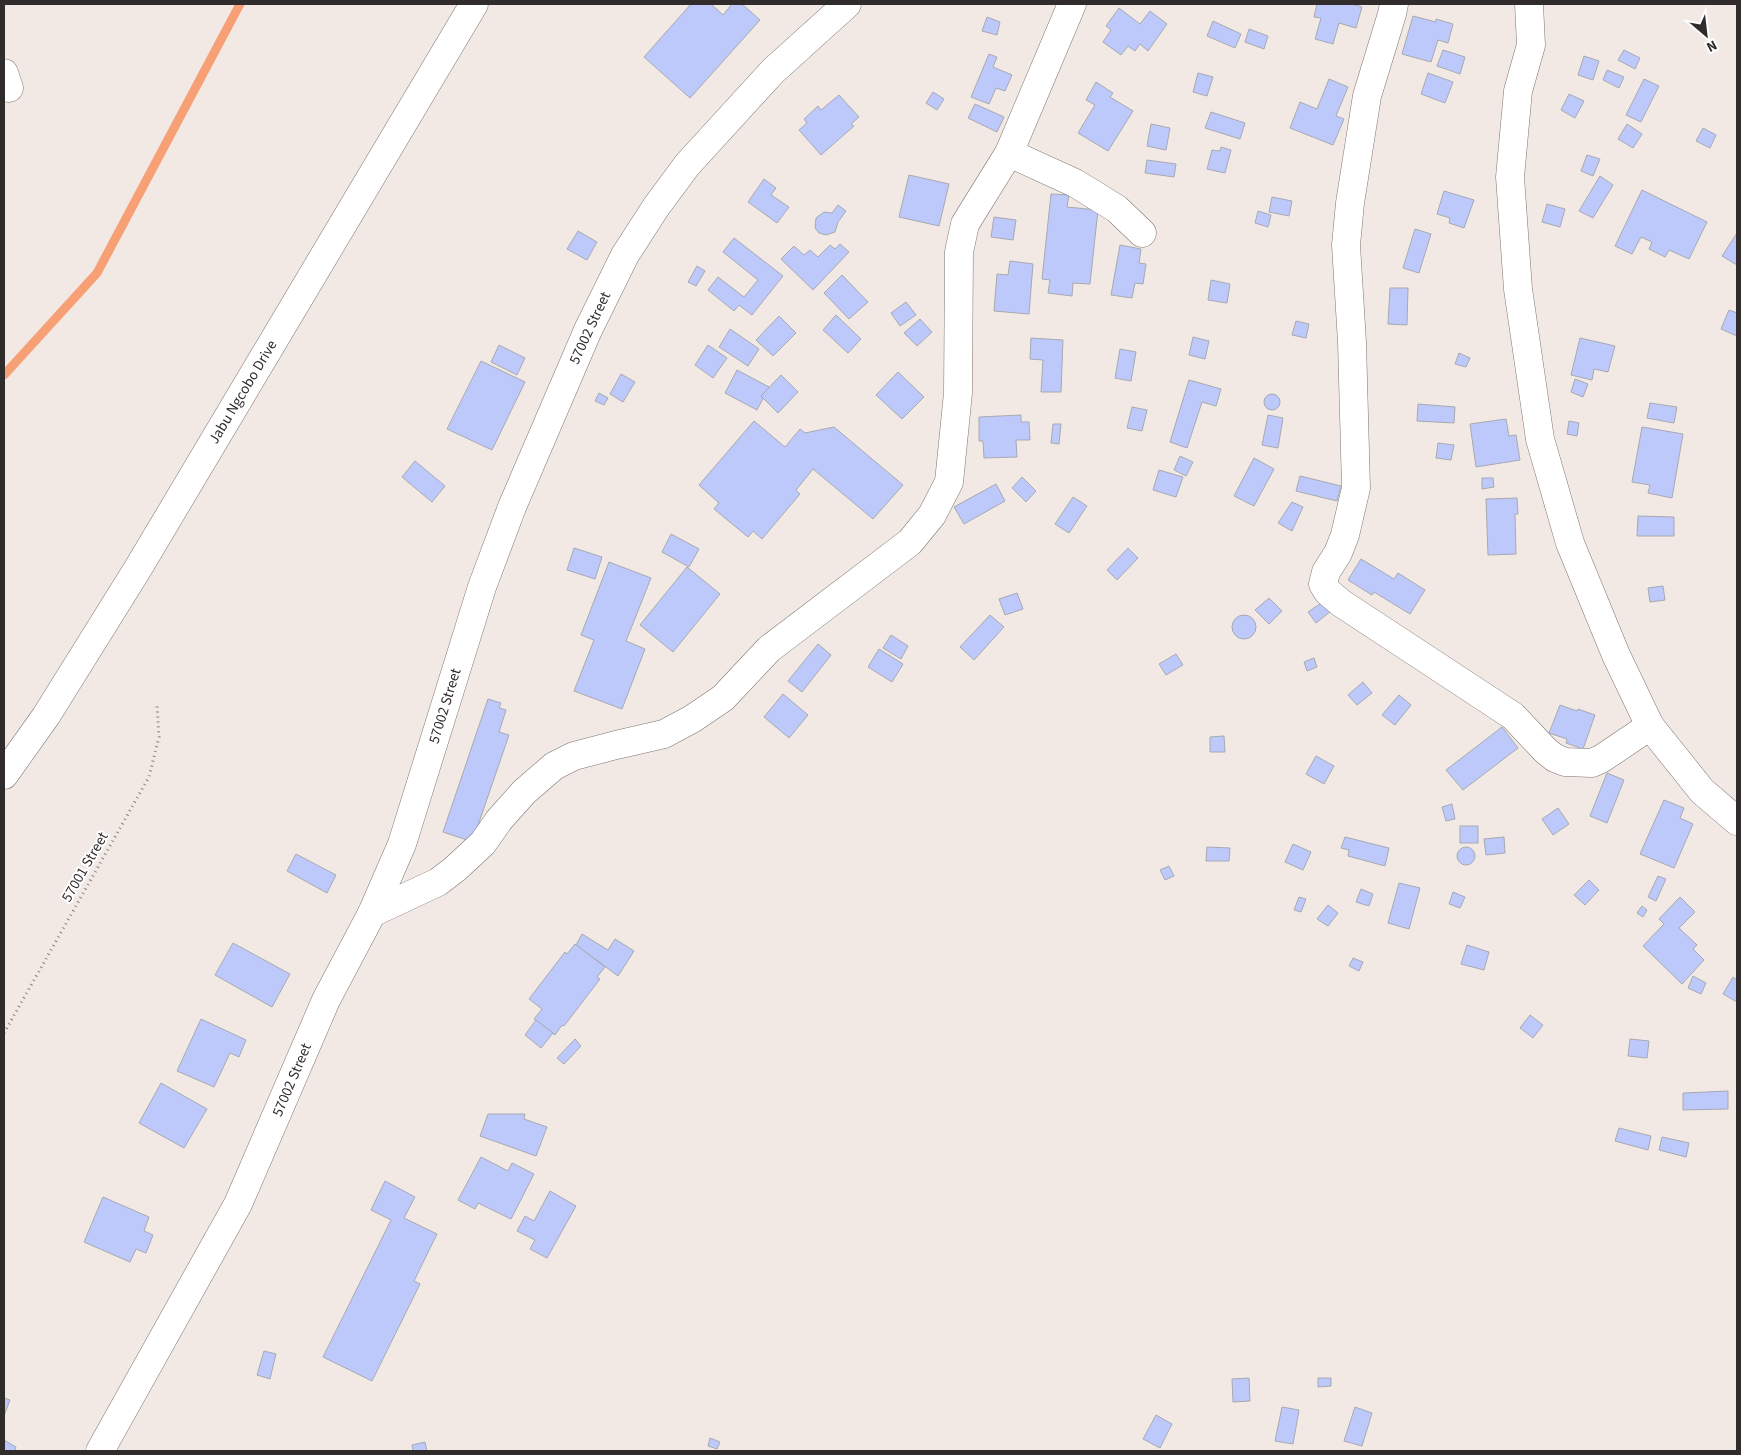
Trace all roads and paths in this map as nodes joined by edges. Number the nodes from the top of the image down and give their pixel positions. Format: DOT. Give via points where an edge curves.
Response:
graph roads {
  1 [pos="474,4"];
  2 [pos="847,4"];
  3 [pos="1072,4"];
  4 [pos="1394,4"];
  5 [pos="1529,4"];
  6 [pos="1009,153"];
  7 [pos="1142,233"];
  8 [pos="157,705"];
  9 [pos="1650,726"];
  10 [pos="4,775"];
  11 [pos="1737,821"];
  12 [pos="372,913"];
  13 [pos="4,1033"];
  14 [pos="100,1451"];
  1 -- 10 [label="street, Jabu Ngcobo Drive" via="137,570 46,716"];
  2 -- 12 [label="street, 57002 Street" via="773,71 687,165 625,255 588,330 512,507 482,587 402,844"];
  3 -- 6 [label="street"];
  4 -- 9 [label="street" via="1367,96 1346,245 1356,488 1345,535 1323,584 1340,603 1514,716 1555,758 1565,762 1592,763"];
  5 -- 9 [label="street" via="1531,45 1518,92 1510,177 1518,289 1540,439 1570,543"];
  6 -- 7 [label="street" via="1075,184 1117,209"];
  6 -- 12 [label="street" via="965,224 959,252 958,393 948,482 932,515 910,542 769,649 723,698 692,720 664,734 574,756 554,766 524,792 483,843 456,869 438,882"];
  8 -- 13 [label="path, 57001 Street" via="159,737 149,777"];
  9 -- 11 [label="street" via="1702,791"];
  12 -- 14 [label="street, 57002 Street" via="326,1000 238,1204"];
}
